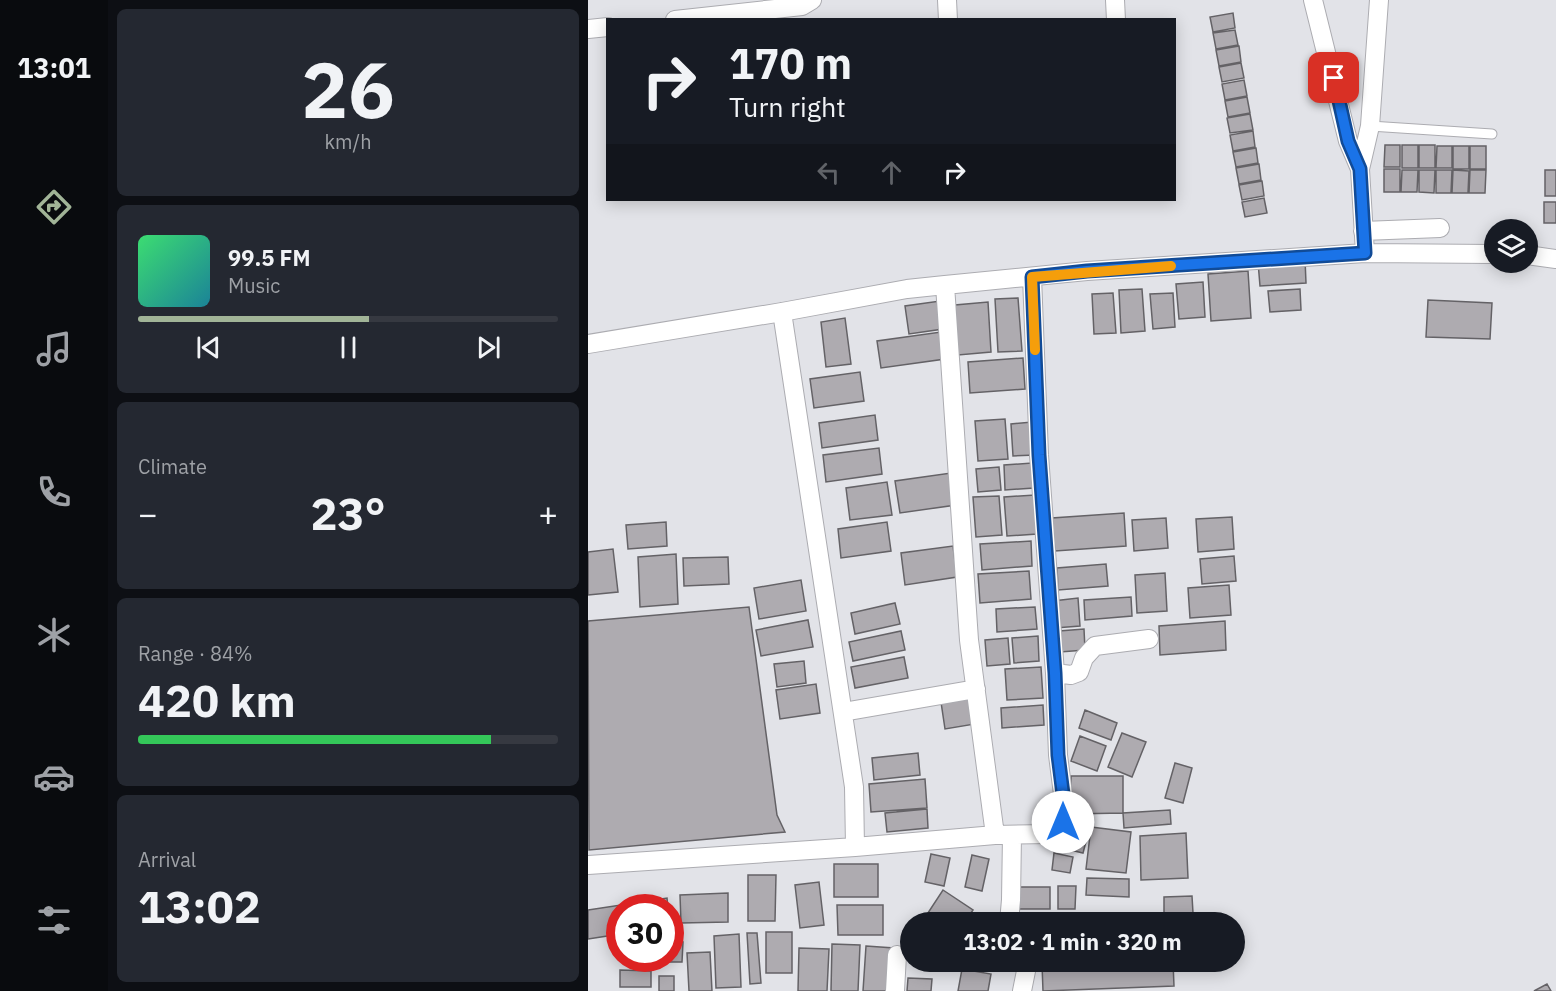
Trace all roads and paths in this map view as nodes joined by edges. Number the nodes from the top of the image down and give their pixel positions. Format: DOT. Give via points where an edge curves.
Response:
graph roads {
  1 [pos="812,0"];
  2 [pos="947,0"];
  3 [pos="1115,0"];
  4 [pos="1313,0"];
  5 [pos="1379,0"];
  6 [pos="693,18"];
  7 [pos="948,18"];
  8 [pos="1116,18"];
  9 [pos="606,27"];
  10 [pos="588,29"];
  11 [pos="1370,126"];
  12 [pos="1492,134"];
  13 [pos="1360,169"];
  14 [pos="1440,228"];
  15 [pos="1363,231"];
  16 [pos="1365,253"];
  17 [pos="1484,254"];
  18 [pos="1538,257"];
  19 [pos="1556,259"];
  20 [pos="1032,277"];
  21 [pos="945,285"];
  22 [pos="782,312"];
  23 [pos="588,344"];
  24 [pos="1149,639"];
  25 [pos="1055,673"];
  26 [pos="976,689"];
  27 [pos="843,712"];
  28 [pos="1003,835"];
  29 [pos="855,847"];
  30 [pos="588,865"];
  31 [pos="1010,912"];
  32 [pos="897,955"];
  33 [pos="1026,972"];
  34 [pos="895,991"];
  35 [pos="1022,991"];
  1 -- 6 [label="street" via="802,6"];
  2 -- 7 [label="street"];
  3 -- 8 [label="street"];
  4 -- 13 [label="street" via="1348,141"];
  5 -- 11 [label="street"];
  9 -- 10 [label="street"];
  11 -- 12 [label="lane"];
  11 -- 13 [label="street"];
  13 -- 15 [label="street"];
  14 -- 15 [label="street"];
  15 -- 16 [label="street"];
  16 -- 17 [label="street"];
  16 -- 20 [label="street"];
  18 -- 19 [label="street"];
  20 -- 21 [label="street"];
  20 -- 25 [label="street" via="1039,455"];
  21 -- 22 [label="street"];
  21 -- 26 [label="street" via="969,640"];
  22 -- 23 [label="street"];
  22 -- 27 [label="street"];
  24 -- 25 [label="street" via="1095,646 1084,658 1079,672"];
  25 -- 28 [label="street" via="1063,822 1059,830 1050,834"];
  26 -- 27 [label="street"];
  26 -- 28 [label="street"];
  27 -- 29 [label="street" via="854,787"];
  28 -- 29 [label="street"];
  28 -- 31 [label="street"];
  29 -- 30 [label="street"];
  32 -- 34 [label="street"];
  33 -- 35 [label="street"];
}
